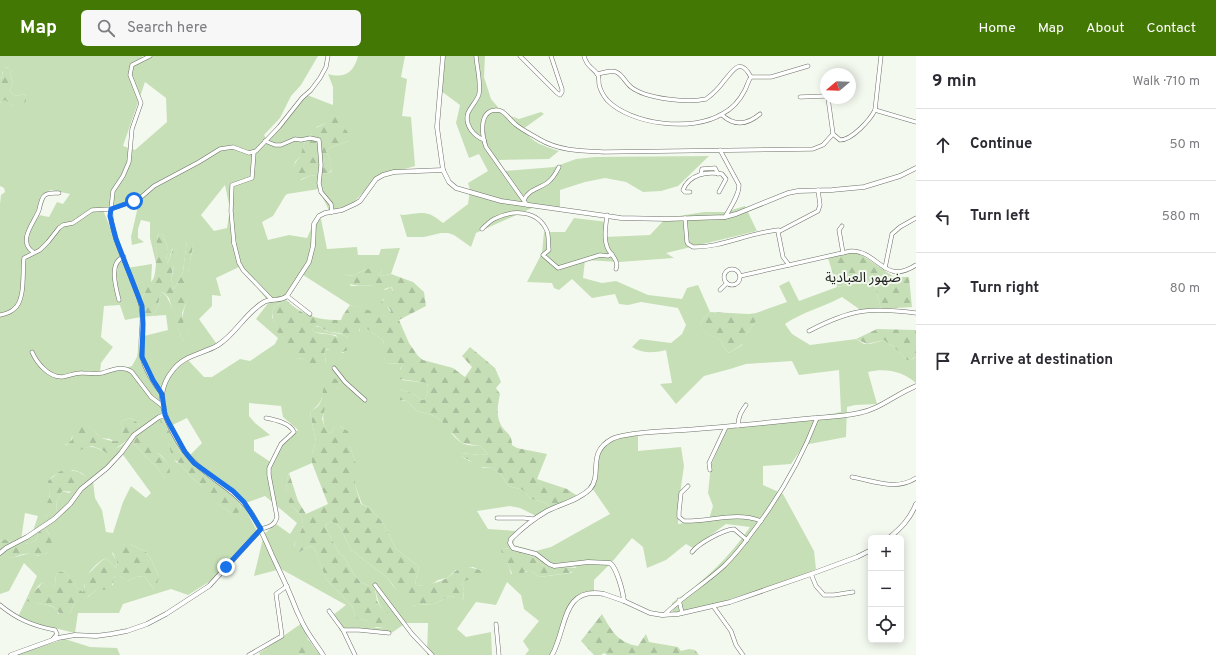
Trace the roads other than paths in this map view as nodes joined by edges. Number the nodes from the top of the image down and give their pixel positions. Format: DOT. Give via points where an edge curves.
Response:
graph roads {
  1 [pos="150,56"];
  2 [pos="328,56"];
  3 [pos="443,56"];
  4 [pos="476,56"];
  5 [pos="520,56"];
  6 [pos="551,56"];
  7 [pos="584,56"];
  8 [pos="881,56"];
  9 [pos="808,66"];
  10 [pos="597,74"];
  11 [pos="751,77"];
  12 [pos="800,97"];
  13 [pos="820,97"];
  14 [pos="828,104"];
  15 [pos="875,110"];
  16 [pos="760,114"];
  17 [pos="722,115"];
  18 [pos="916,122"];
  19 [pos="833,134"];
  20 [pos="484,140"];
  21 [pos="265,141"];
  22 [pos="720,150"];
  23 [pos="254,152"];
  24 [pos="559,167"];
  25 [pos="916,168"];
  26 [pos="443,170"];
  27 [pos="731,171"];
  28 [pos="724,176"];
  29 [pos="818,190"];
  30 [pos="690,192"];
  31 [pos="719,192"];
  32 [pos="59,193"];
  33 [pos="524,200"];
  34 [pos="527,205"];
  35 [pos="111,209"];
  36 [pos="332,212"];
  37 [pos="607,216"];
  38 [pos="725,217"];
  39 [pos="685,218"];
  40 [pos="916,218"];
  41 [pos="842,226"];
  42 [pos="482,228"];
  43 [pos="779,230"];
  44 [pos="230,233"];
  45 [pos="234,244"];
  46 [pos="33,252"];
  47 [pos="843,253"];
  48 [pos="612,254"];
  49 [pos="124,258"];
  50 [pos="789,265"];
  51 [pos="916,265"];
  52 [pos="616,268"];
  53 [pos="885,268"];
  54 [pos="740,276"];
  55 [pos="727,283"];
  56 [pos="720,290"];
  57 [pos="287,296"];
  58 [pos="118,300"];
  59 [pos="272,300"];
  60 [pos="916,313"];
  61 [pos="310,314"];
  62 [pos="0,315"];
  63 [pos="810,331"];
  64 [pos="32,352"];
  65 [pos="334,368"];
  66 [pos="916,386"];
  67 [pos="162,394"];
  68 [pos="365,400"];
  69 [pos="746,404"];
  70 [pos="164,407"];
  71 [pos="165,415"];
  72 [pos="266,418"];
  73 [pos="817,418"];
  74 [pos="738,426"];
  75 [pos="726,427"];
  76 [pos="710,470"];
  77 [pos="852,477"];
  78 [pos="916,478"];
  79 [pos="688,486"];
  80 [pos="916,504"];
  81 [pos="916,511"];
  82 [pos="912,515"];
  83 [pos="497,518"];
  84 [pos="533,519"];
  85 [pos="761,522"];
  86 [pos="261,529"];
  87 [pos="892,535"];
  88 [pos="746,540"];
  89 [pos="692,552"];
  90 [pos="868,552"];
  91 [pos="0,553"];
  92 [pos="811,574"];
  93 [pos="375,585"];
  94 [pos="287,586"];
  95 [pos="853,592"];
  96 [pos="679,600"];
  97 [pos="624,601"];
  98 [pos="0,605"];
  99 [pos="713,606"];
  100 [pos="329,611"];
  101 [pos="682,613"];
  102 [pos="664,615"];
  103 [pos="496,624"];
  104 [pos="343,630"];
  105 [pos="389,633"];
  106 [pos="52,640"];
  107 [pos="11,655"];
  108 [pos="249,655"];
  109 [pos="322,655"];
  110 [pos="355,655"];
  111 [pos="432,655"];
  112 [pos="498,655"];
  113 [pos="552,655"];
  114 [pos="744,655"];
  1 -- 35 [label="street" via="132,65 130,75 140,103 132,129 129,162 113,191"];
  2 -- 21 [label="street" via="320,78"];
  3 -- 26 [label="street" via="437,127"];
  4 -- 20 [label="street" via="479,93 467,119 472,132"];
  5 -- 6 [label="street" via="560,95 562,89"];
  7 -- 10 [label="street" via="588,67"];
  8 -- 15 [label="street"];
  9 -- 11 [label="street" via="771,77"];
  10 -- 11 [label="street" via="612,71 618,73 631,87 648,95 682,101 706,99 737,67 748,71"];
  10 -- 17 [label="street" via="600,89 608,101 651,122 699,123"];
  11 -- 17 [label="street" via="740,98"];
  12 -- 13 [label="street"];
  14 -- 19 [label="street"];
  15 -- 18 [label="street"];
  15 -- 19 [label="street" via="847,139 840,140"];
  16 -- 17 [label="street" via="739,124"];
  19 -- 22 [label="street" via="823,146 813,149"];
  20 -- 22 [label="street" via="484,119 496,110 504,112 516,124 557,148 605,152"];
  20 -- 33 [label="street" via="486,147"];
  21 -- 23 [label="street"];
  21 -- 36 [label="street" via="281,146 295,138 319,140 319,183 321,192 331,204"];
  22 -- 27 [label="street"];
  23 -- 35 [label="street" via="233,147 220,150 154,186 139,199"];
  23 -- 45 [label="street" via="252,178 232,184"];
  24 -- 33 [label="street" via="548,183 528,194"];
  25 -- 29 [label="street" via="874,185"];
  26 -- 34 [label="street" via="449,182 456,188 501,201"];
  26 -- 36 [label="street" via="382,174 360,201"];
  27 -- 28 [label="street"];
  27 -- 38 [label="street" via="739,184 739,189"];
  28 -- 30 [label="street" via="701,174 685,186 683,190"];
  28 -- 31 [label="street" via="726,179"];
  29 -- 38 [label="street" via="788,193"];
  29 -- 43 [label="street" via="818,211"];
  32 -- 46 [label="street" via="44,195 30,226 26,244"];
  33 -- 34 [label="street"];
  34 -- 37 [label="street"];
  35 -- 46 [label="street" via="92,210 76,221 63,225 40,250"];
  35 -- 49 [label="street" via="110,216"];
  36 -- 57 [label="street" via="319,216 316,220 309,262"];
  37 -- 39 [label="street" via="634,219"];
  37 -- 48 [label="street" via="606,243"];
  38 -- 39 [label="street"];
  39 -- 43 [label="street" via="687,242 693,247 730,242 742,237"];
  40 -- 53 [label="street" via="892,234"];
  41 -- 47 [label="street" via="839,230"];
  42 -- 48 [label="street" via="493,219 514,212 530,214 540,219 548,232 549,250 543,255 558,268 600,255"];
  43 -- 50 [label="street" via="784,257"];
  44 -- 45 [label="street"];
  45 -- 59 [label="street" via="243,270"];
  46 -- 62 [label="street" via="24,258 24,275 17,306"];
  47 -- 50 [label="street"];
  47 -- 53 [label="street" via="862,252"];
  48 -- 52 [label="street" via="617,263"];
  49 -- 58 [label="street" via="118,260 115,266"];
  49 -- 67 [label="street" via="142,306 142,357"];
  50 -- 54 [label="street"];
  51 -- 53 [label="street" via="899,272"];
  54 -- 55 [label="street" via="738,283"];
  54 -- 55 [label="street" via="734,270 726,272 724,276"];
  55 -- 56 [label="street"];
  57 -- 59 [label="street" via="282,300"];
  57 -- 61 [label="street"];
  59 -- 67 [label="street" via="247,316 218,345 176,366 167,379"];
  60 -- 63 [label="street" via="863,310 839,316"];
  64 -- 70 [label="street" via="40,366 58,376 83,372 97,374 120,368 129,370 151,397"];
  65 -- 68 [label="street"];
  66 -- 73 [label="street" via="871,410"];
  67 -- 70 [label="street"];
  69 -- 74 [label="street" via="740,414"];
  70 -- 71 [label="street"];
  71 -- 86 [label="street" via="190,457 244,502"];
  71 -- 91 [label="street" via="134,435 107,468 81,489 54,519"];
  72 -- 86 [label="street" via="278,420 294,432 281,444 270,464 269,472 277,517 273,525"];
  73 -- 74 [label="street"];
  73 -- 85 [label="street" via="789,478"];
  74 -- 75 [label="street"];
  75 -- 76 [label="street" via="709,463"];
  75 -- 84 [label="street" via="650,432 614,438 600,450 593,484 588,490"];
  77 -- 78 [label="street" via="900,485"];
  79 -- 85 [label="street" via="681,493 679,517 684,521 730,517 750,518"];
  80 -- 82 [label="street"];
  81 -- 82 [label="street"];
  82 -- 87 [label="street"];
  83 -- 84 [label="street"];
  84 -- 97 [label="street" via="511,539 512,548 536,554 554,566 588,562 610,563 614,567"];
  85 -- 88 [label="street"];
  86 -- 94 [label="street"];
  86 -- 106 [label="street" via="209,586 166,614 127,631 96,636 75,635"];
  88 -- 89 [label="street" via="734,529 728,530"];
  88 -- 96 [label="street" via="722,568"];
  90 -- 92 [label="street"];
  92 -- 95 [label="street" via="816,586 824,595"];
  92 -- 99 [label="street"];
  93 -- 111 [label="street" via="412,634"];
  94 -- 108 [label="street" via="276,594 282,636"];
  94 -- 109 [label="street" via="301,620"];
  96 -- 101 [label="street"];
  96 -- 102 [label="street"];
  97 -- 102 [label="street" via="650,613"];
  97 -- 113 [label="street" via="595,592 583,594 575,599 569,606"];
  98 -- 106 [label="street" via="18,618 42,628 55,630 57,636"];
  99 -- 101 [label="street"];
  99 -- 114 [label="street"];
  100 -- 104 [label="street"];
  101 -- 102 [label="street"];
  103 -- 112 [label="street"];
  104 -- 105 [label="street"];
  104 -- 110 [label="street"];
  106 -- 107 [label="street"];
}
